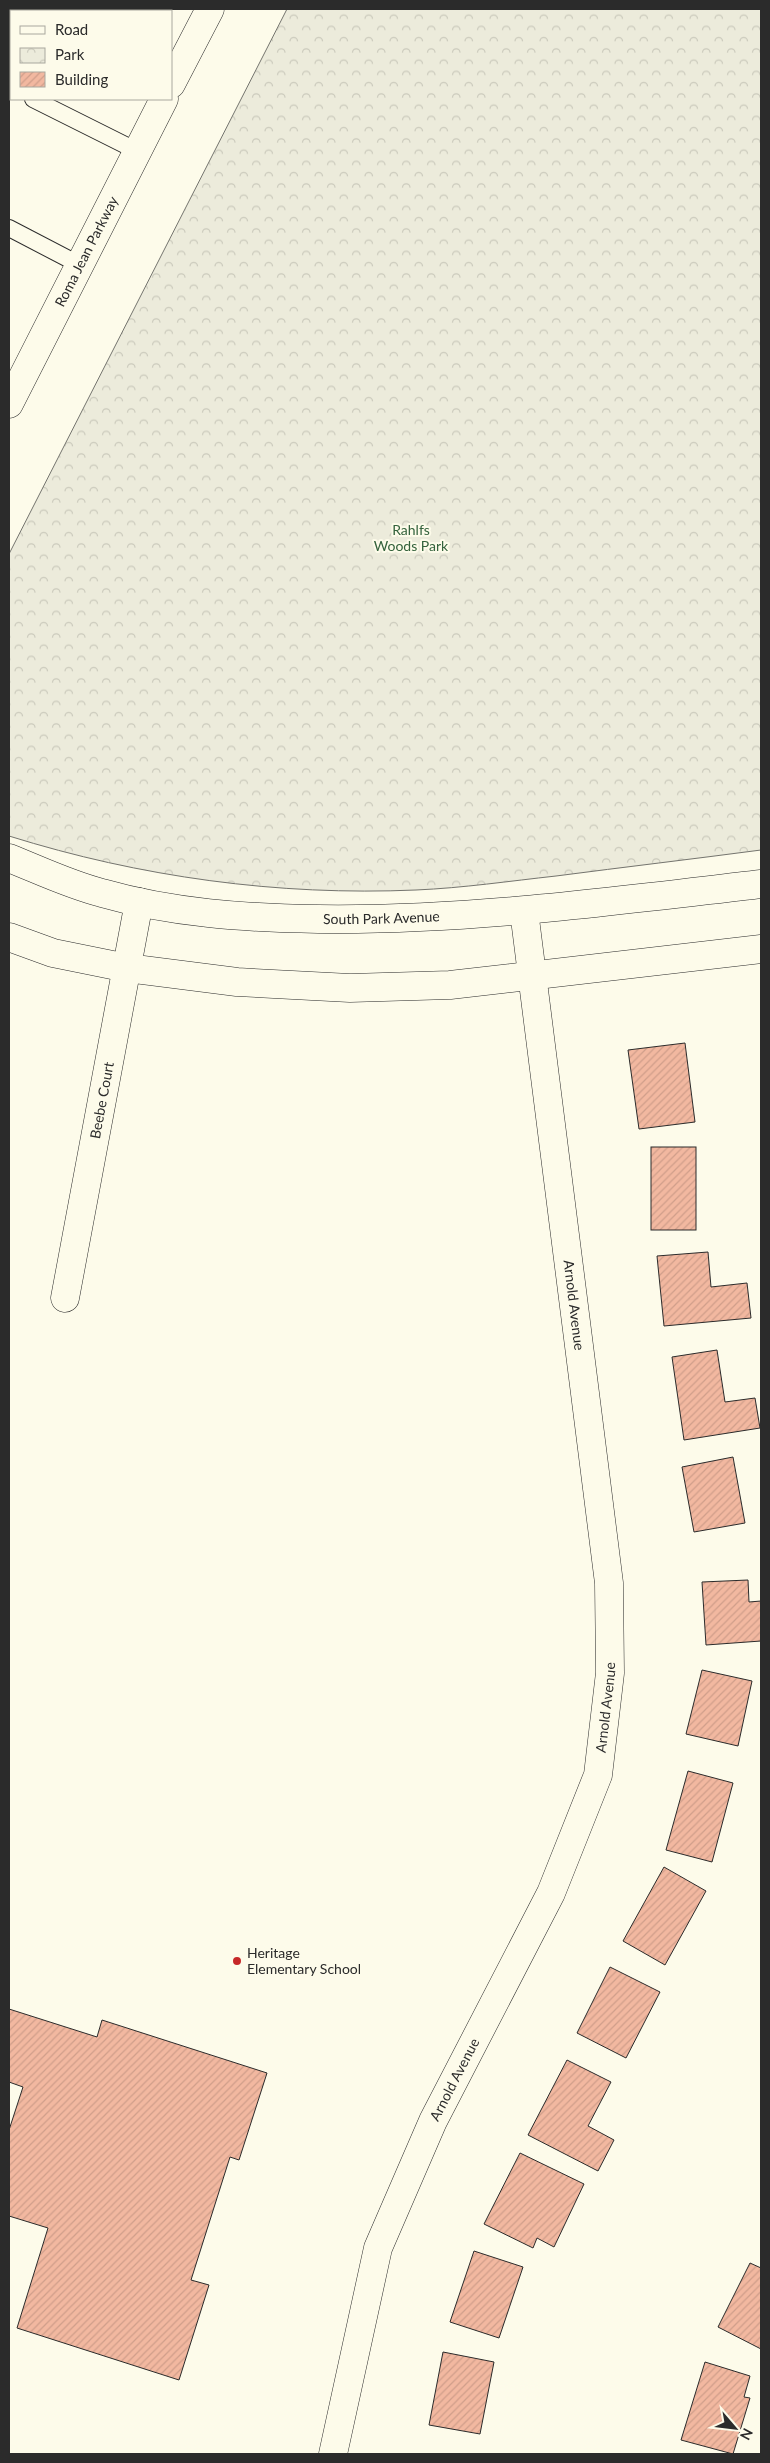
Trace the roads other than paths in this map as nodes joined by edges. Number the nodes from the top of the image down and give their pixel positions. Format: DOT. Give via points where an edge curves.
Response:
graph roads {
  1 [pos="210,9"];
  2 [pos="172,82"];
  3 [pos="35,100"];
  4 [pos="163,100"];
  5 [pos="137,152"];
  6 [pos="9,228"];
  7 [pos="80,265"];
  8 [pos="9,404"];
  9 [pos="9,858"];
  10 [pos="761,884"];
  11 [pos="139,902"];
  12 [pos="524,911"];
  13 [pos="9,938"];
  14 [pos="761,949"];
  15 [pos="127,968"];
  16 [pos="532,976"];
  17 [pos="65,1298"];
  18 [pos="333,2454"];
  1 -- 2 [label="street"];
  3 -- 5 [label="lane"];
  4 -- 5 [label="street, Roma Jean Parkway"];
  5 -- 7 [label="street, Roma Jean Parkway"];
  6 -- 7 [label="lane"];
  7 -- 8 [label="street, Roma Jean Parkway"];
  9 -- 11 [label="street, South Park Avenue" via="101,893"];
  10 -- 12 [label="street, South Park Avenue"];
  11 -- 12 [label="street, South Park Avenue" via="217,914 293,918 439,917"];
  11 -- 15 [label="street, Beebe Court"];
  12 -- 16 [label="street, Arnold Avenue"];
  13 -- 15 [label="street"];
  14 -- 16 [label="street"];
  15 -- 16 [label="street" via="237,982 350,988 450,985"];
  15 -- 17 [label="street, Beebe Court"];
  16 -- 18 [label="street, Arnold Avenue" via="610,1583 610,1673 598,1775 551,1894 433,2121 378,2248"];
}
